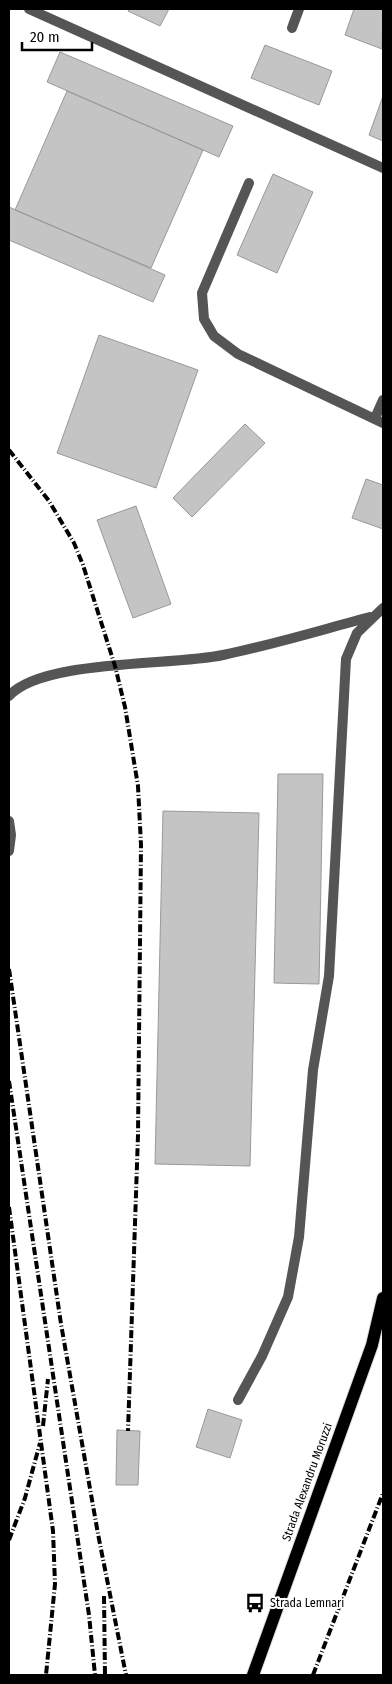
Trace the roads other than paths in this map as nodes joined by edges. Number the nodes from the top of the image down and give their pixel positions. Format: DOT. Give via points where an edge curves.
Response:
graph roads {
  1 [pos="29,9"];
  2 [pos="299,9"];
  3 [pos="292,28"];
  4 [pos="383,168"];
  5 [pos="249,183"];
  6 [pos="383,400"];
  7 [pos="379,420"];
  8 [pos="383,608"];
  9 [pos="372,617"];
  10 [pos="9,696"];
  11 [pos="9,820"];
  12 [pos="9,851"];
  13 [pos="383,1298"];
  14 [pos="238,1400"];
  15 [pos="253,1675"];
  1 -- 4 [label="lane"];
  2 -- 3 [label="lane"];
  5 -- 7 [label="lane" via="202,293 204,318 214,336 238,354"];
  6 -- 7 [label="lane"];
  8 -- 9 [label="lane"];
  9 -- 10 [label="lane" via="221,656 80,670 42,678"];
  9 -- 14 [label="lane" via="356,633 346,659 329,976 313,1070 294,1270 279,1318"];
  11 -- 12 [label="lane" via="12,835"];
  13 -- 15 [label="main road, Strada Alexandru Moruzzi" via="369,1353"];
}
